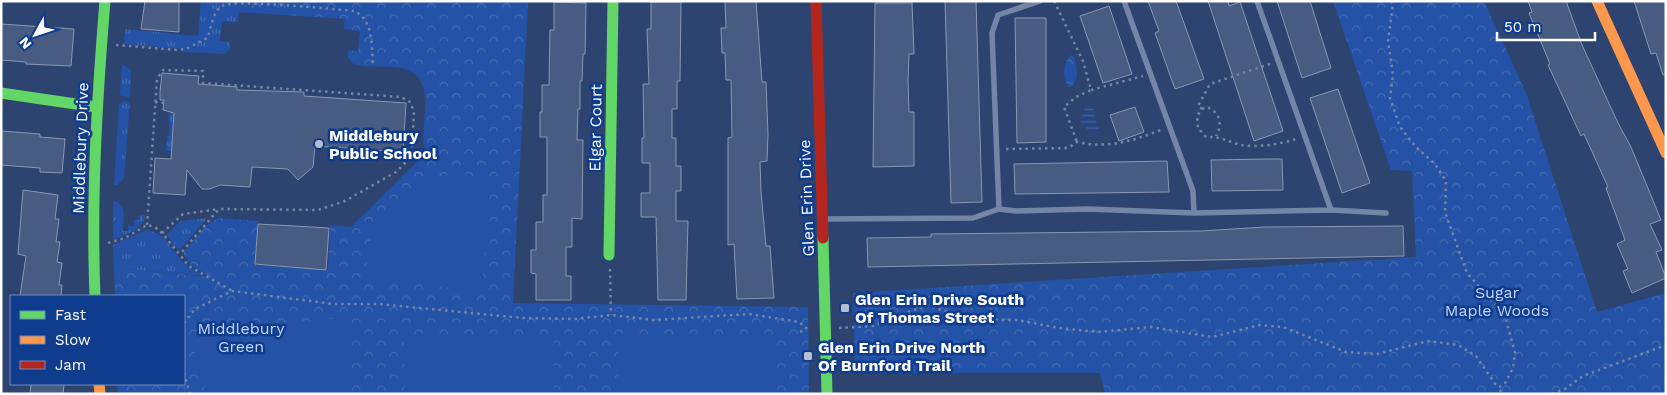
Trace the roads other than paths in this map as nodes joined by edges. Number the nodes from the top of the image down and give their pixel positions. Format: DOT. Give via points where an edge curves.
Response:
graph roads {
  1 [pos="105,1"];
  2 [pos="613,1"];
  3 [pos="816,1"];
  4 [pos="1040,1"];
  5 [pos="1124,1"];
  6 [pos="1257,1"];
  7 [pos="1597,1"];
  8 [pos="1,93"];
  9 [pos="96,107"];
  10 [pos="1666,153"];
  11 [pos="998,209"];
  12 [pos="1331,210"];
  13 [pos="1194,213"];
  14 [pos="1386,213"];
  15 [pos="823,219"];
  16 [pos="609,255"];
  17 [pos="95,295"];
  18 [pos="827,394"];
  1 -- 9 [label="street, Middlebury Drive"];
  2 -- 16 [label="street, Elgar Court"];
  3 -- 15 [label="street, Glen Erin Drive"];
  4 -- 11 [label="lane" via="998,15 992,34"];
  5 -- 13 [label="lane" via="1193,191"];
  6 -- 12 [label="lane"];
  7 -- 10 [label="street"];
  8 -- 9 [label="street"];
  9 -- 17 [label="street, Middlebury Drive"];
  11 -- 13 [label="lane"];
  11 -- 15 [label="lane" via="974,218"];
  12 -- 13 [label="lane"];
  12 -- 14 [label="lane"];
  15 -- 18 [label="street, Glen Erin Drive"];
}
